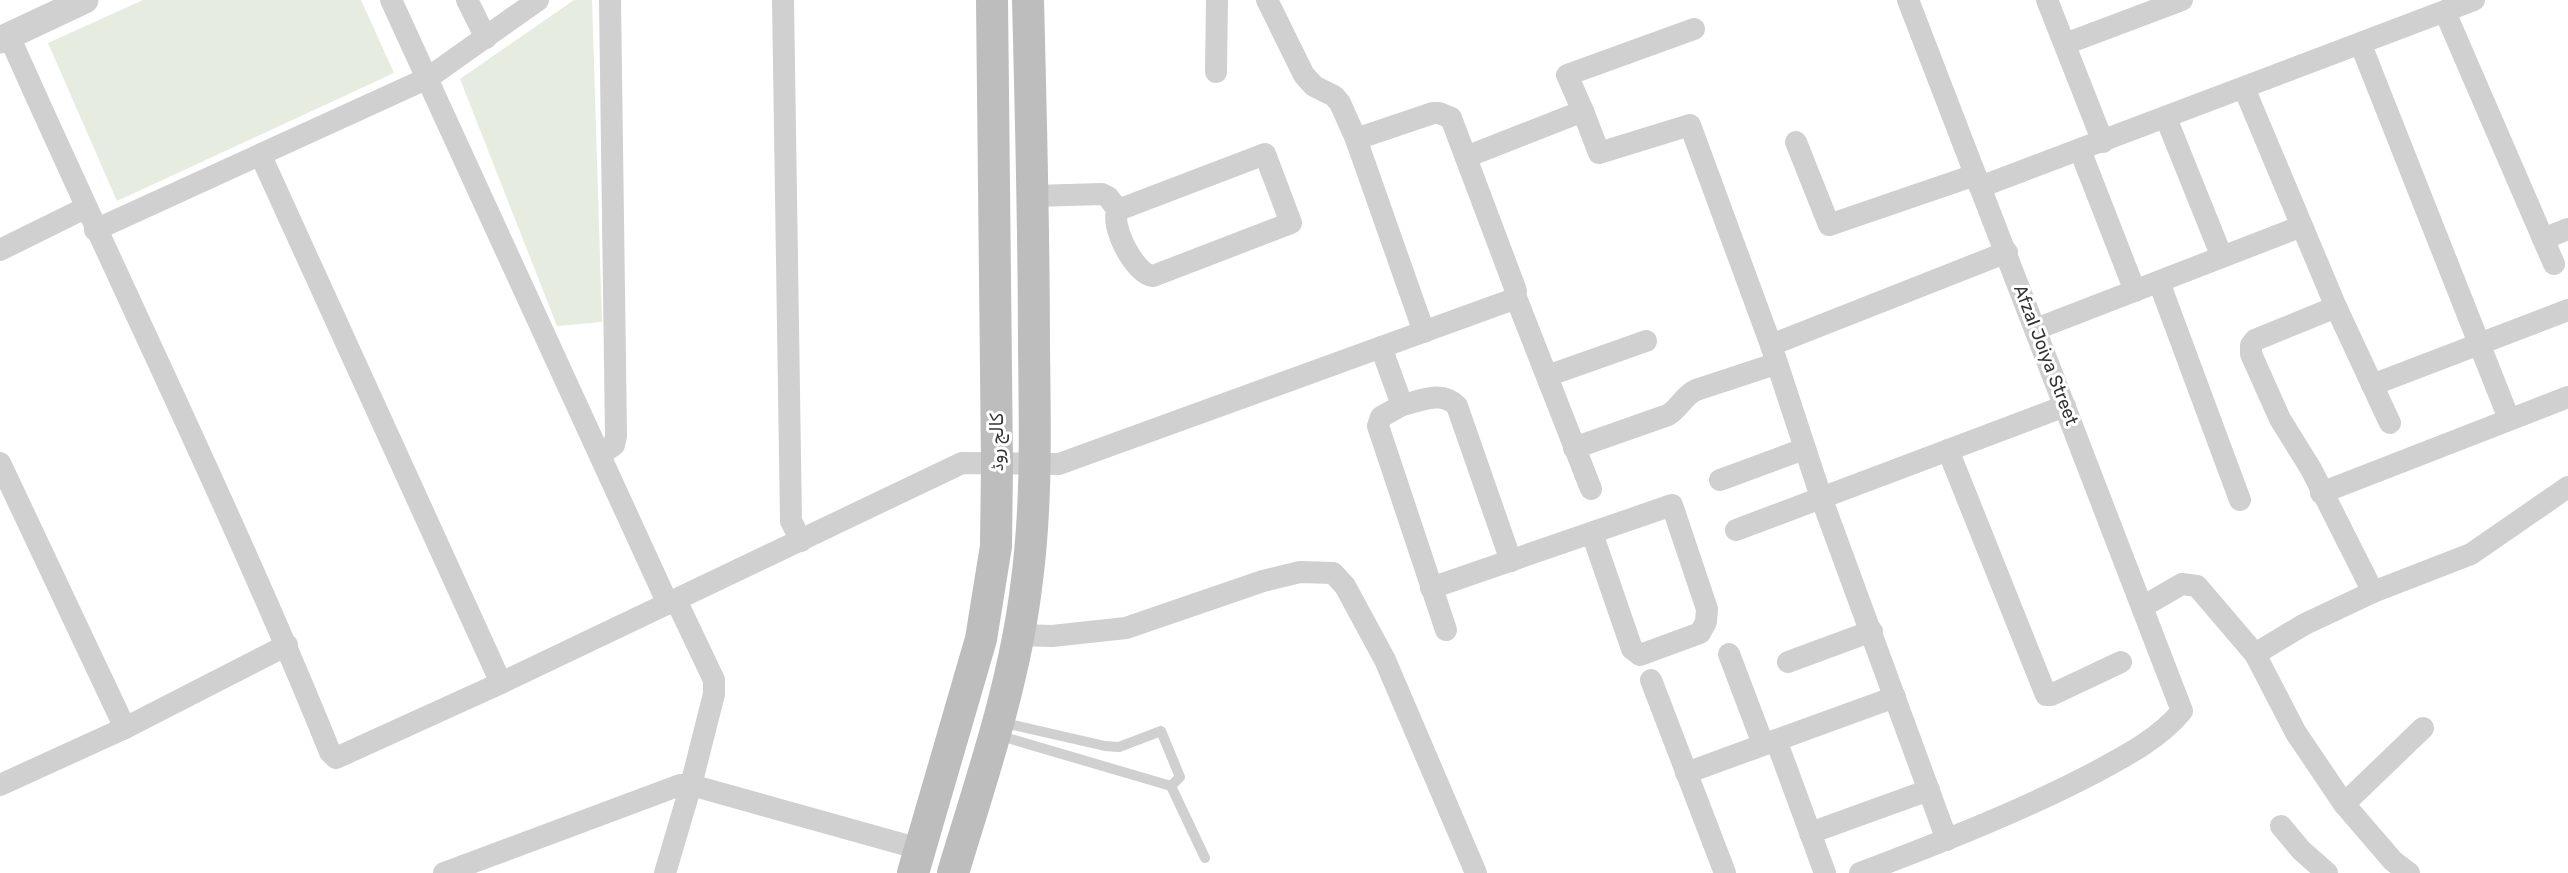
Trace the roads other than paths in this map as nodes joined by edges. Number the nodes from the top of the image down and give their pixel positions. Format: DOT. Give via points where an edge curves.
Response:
graph roads {
  1 [pos="85,0"];
  2 [pos="391,0"];
  3 [pos="467,0"];
  4 [pos="538,0"];
  5 [pos="610,0"];
  6 [pos="783,0"];
  7 [pos="992,0"];
  8 [pos="1028,0"];
  9 [pos="1217,0"];
  10 [pos="1268,0"];
  11 [pos="1908,0"];
  12 [pos="2047,0"];
  13 [pos="2182,0"];
  14 [pos="2474,0"];
  15 [pos="2142,7"];
  16 [pos="2445,12"];
  17 [pos="1694,29"];
  18 [pos="5,38"];
  19 [pos="486,38"];
  20 [pos="2064,44"];
  21 [pos="2361,45"];
  22 [pos="1216,72"];
  23 [pos="428,78"];
  24 [pos="2244,88"];
  25 [pos="1583,111"];
  26 [pos="2166,118"];
  27 [pos="1356,139"];
  28 [pos="2103,141"];
  29 [pos="1796,142"];
  30 [pos="2080,150"];
  31 [pos="261,156"];
  32 [pos="1466,157"];
  33 [pos="1977,181"];
  34 [pos="1034,196"];
  35 [pos="86,208"];
  36 [pos="1118,210"];
  37 [pos="2302,225"];
  38 [pos="2568,229"];
  39 [pos="95,231"];
  40 [pos="2543,239"];
  41 [pos="0,250"];
  42 [pos="2007,252"];
  43 [pos="2222,257"];
  44 [pos="2554,264"];
  45 [pos="2159,282"];
  46 [pos="2134,291"];
  47 [pos="1515,295"];
  48 [pos="2336,307"];
  49 [pos="2568,310"];
  50 [pos="2036,329"];
  51 [pos="1424,332"];
  52 [pos="1646,341"];
  53 [pos="2480,345"];
  54 [pos="1381,347"];
  55 [pos="1773,354"];
  56 [pos="1547,376"];
  57 [pos="2372,385"];
  58 [pos="2568,397"];
  59 [pos="1402,405"];
  60 [pos="2065,406"];
  61 [pos="2509,419"];
  62 [pos="2390,423"];
  63 [pos="1574,448"];
  64 [pos="1804,449"];
  65 [pos="1948,450"];
  66 [pos="602,454"];
  67 [pos="0,463"];
  68 [pos="998,464"];
  69 [pos="1036,464"];
  70 [pos="1720,480"];
  71 [pos="2568,487"];
  72 [pos="1591,489"];
  73 [pos="2321,493"];
  74 [pos="1821,497"];
  75 [pos="2240,500"];
  76 [pos="1736,530"];
  77 [pos="1592,533"];
  78 [pos="801,541"];
  79 [pos="1511,561"];
  80 [pos="1431,588"];
  81 [pos="2373,592"];
  82 [pos="672,602"];
  83 [pos="2142,607"];
  84 [pos="1446,630"];
  85 [pos="1872,632"];
  86 [pos="1018,635"];
  87 [pos="287,645"];
  88 [pos="1729,654"];
  89 [pos="2255,654"];
  90 [pos="1788,662"];
  91 [pos="2121,662"];
  92 [pos="1651,680"];
  93 [pos="501,684"];
  94 [pos="1895,697"];
  95 [pos="125,728"];
  96 [pos="996,728"];
  97 [pos="2423,728"];
  98 [pos="1770,742"];
  99 [pos="1686,773"];
  100 [pos="0,785"];
  101 [pos="691,785"];
  102 [pos="1171,786"];
  103 [pos="1929,790"];
  104 [pos="2344,804"];
  105 [pos="2282,826"];
  106 [pos="1810,833"];
  107 [pos="1947,840"];
  108 [pos="1205,858"];
  109 [pos="916,861"];
  110 [pos="444,873"];
  111 [pos="665,873"];
  112 [pos="953,873"];
  113 [pos="1476,873"];
  114 [pos="1725,873"];
  115 [pos="1825,873"];
  116 [pos="1860,873"];
  117 [pos="2327,873"];
  118 [pos="2409,873"];
  1 -- 18 [label="street"];
  2 -- 23 [label="street"];
  3 -- 19 [label="street"];
  4 -- 19 [label="street"];
  5 -- 66 [label="street" via="616,436 614,445"];
  6 -- 78 [label="street" via="791,521"];
  7 -- 68 [label="main road, کالج روڈ"];
  8 -- 34 [label="main road, کالج روڈ"];
  9 -- 22 [label="street"];
  10 -- 27 [label="street" via="1304,75 1340,103"];
  11 -- 33 [label="street, Afzal Joiya Street"];
  12 -- 20 [label="street"];
  13 -- 15 [label="street"];
  14 -- 16 [label="street"];
  15 -- 20 [label="street"];
  16 -- 21 [label="street"];
  16 -- 40 [label="street"];
  17 -- 25 [label="street" via="1567,75"];
  18 -- 35 [label="street"];
  19 -- 23 [label="street"];
  20 -- 28 [label="street"];
  21 -- 24 [label="street"];
  21 -- 53 [label="street"];
  23 -- 31 [label="street"];
  23 -- 66 [label="street"];
  24 -- 26 [label="street"];
  24 -- 37 [label="street"];
  25 -- 32 [label="street"];
  25 -- 55 [label="street" via="1599,153 1690,125"];
  26 -- 28 [label="street"];
  26 -- 43 [label="street"];
  27 -- 32 [label="street" via="1439,113 1451,118"];
  27 -- 51 [label="street"];
  28 -- 30 [label="street"];
  29 -- 33 [label="street" via="1829,225"];
  30 -- 33 [label="street"];
  30 -- 46 [label="street"];
  31 -- 39 [label="street"];
  31 -- 93 [label="street"];
  32 -- 47 [label="street"];
  33 -- 42 [label="street, Afzal Joiya Street"];
  34 -- 36 [label="street" via="1102,194"];
  34 -- 69 [label="main road, کالج روڈ"];
  35 -- 39 [label="street"];
  35 -- 41 [label="street"];
  36 -- 36 [label="street" via="1116,218 1132,262 1146,275 1154,276 1292,223 1265,154"];
  37 -- 43 [label="street"];
  37 -- 48 [label="street"];
  38 -- 40 [label="street"];
  39 -- 87 [label="street"];
  40 -- 44 [label="street"];
  42 -- 50 [label="street, Afzal Joiya Street"];
  42 -- 55 [label="street"];
  43 -- 45 [label="street"];
  45 -- 46 [label="street"];
  45 -- 75 [label="street"];
  46 -- 50 [label="street"];
  47 -- 51 [label="street" via="1504,304"];
  47 -- 56 [label="street"];
  48 -- 57 [label="street"];
  48 -- 73 [label="street" via="2255,339 2251,345 2280,419"];
  49 -- 53 [label="street"];
  50 -- 60 [label="street, Afzal Joiya Street"];
  51 -- 54 [label="street"];
  52 -- 56 [label="street"];
  53 -- 57 [label="street"];
  53 -- 61 [label="street"];
  54 -- 59 [label="street"];
  54 -- 69 [label="street" via="1059,464"];
  55 -- 63 [label="street" via="1685,396 1668,415"];
  55 -- 64 [label="street"];
  56 -- 63 [label="street"];
  57 -- 62 [label="street"];
  58 -- 61 [label="street"];
  59 -- 79 [label="street" via="1438,396 1450,398 1458,406"];
  59 -- 80 [label="street" via="1381,417 1378,426"];
  60 -- 65 [label="street"];
  60 -- 83 [label="street, Afzal Joiya Street"];
  61 -- 73 [label="street"];
  63 -- 72 [label="street"];
  64 -- 70 [label="street"];
  64 -- 74 [label="street"];
  65 -- 74 [label="street"];
  65 -- 91 [label="street" via="2046,695"];
  66 -- 82 [label="street"];
  67 -- 95 [label="street"];
  68 -- 69 [label="street"];
  68 -- 78 [label="street" via="962,463"];
  68 -- 109 [label="main road, کالج روڈ" via="996,546 986,617"];
  69 -- 86 [label="main road, کالج روڈ" via="1030,558"];
  71 -- 81 [label="street" via="2471,554"];
  73 -- 81 [label="street"];
  74 -- 76 [label="street"];
  74 -- 85 [label="street"];
  77 -- 77 [label="street" via="1632,649 1640,655 1700,633 1707,609 1672,505"];
  77 -- 79 [label="street"];
  78 -- 82 [label="street"];
  79 -- 80 [label="street"];
  80 -- 84 [label="street"];
  81 -- 89 [label="street" via="2305,624"];
  82 -- 93 [label="street"];
  82 -- 101 [label="street" via="714,680"];
  83 -- 89 [label="street" via="2182,584 2197,586"];
  83 -- 107 [label="street, Afzal Joiya Street" via="2182,711 2162,732 2114,763 2036,804"];
  85 -- 90 [label="street"];
  85 -- 94 [label="street"];
  86 -- 96 [label="main road, کالج روڈ"];
  86 -- 113 [label="street" via="1052,636 1126,628 1281,576 1334,573 1385,660"];
  87 -- 93 [label="street" via="330,752 336,758"];
  87 -- 95 [label="street"];
  88 -- 98 [label="street"];
  89 -- 104 [label="street" via="2296,733"];
  92 -- 99 [label="street"];
  94 -- 98 [label="street"];
  94 -- 103 [label="street"];
  95 -- 100 [label="street"];
  96 -- 102 [label="lane" via="1081,761"];
  96 -- 102 [label="lane" via="1119,747 1161,731 1180,777"];
  96 -- 112 [label="main road, کالج روڈ"];
  97 -- 104 [label="street"];
  98 -- 99 [label="street"];
  98 -- 106 [label="street"];
  99 -- 114 [label="street"];
  101 -- 109 [label="street"];
  101 -- 110 [label="street" via="670,787"];
  101 -- 111 [label="street"];
  102 -- 108 [label="lane"];
  103 -- 106 [label="street"];
  103 -- 107 [label="street"];
  104 -- 118 [label="street" via="2393,861"];
  105 -- 117 [label="street"];
  106 -- 115 [label="street"];
  107 -- 116 [label="street"];
}
